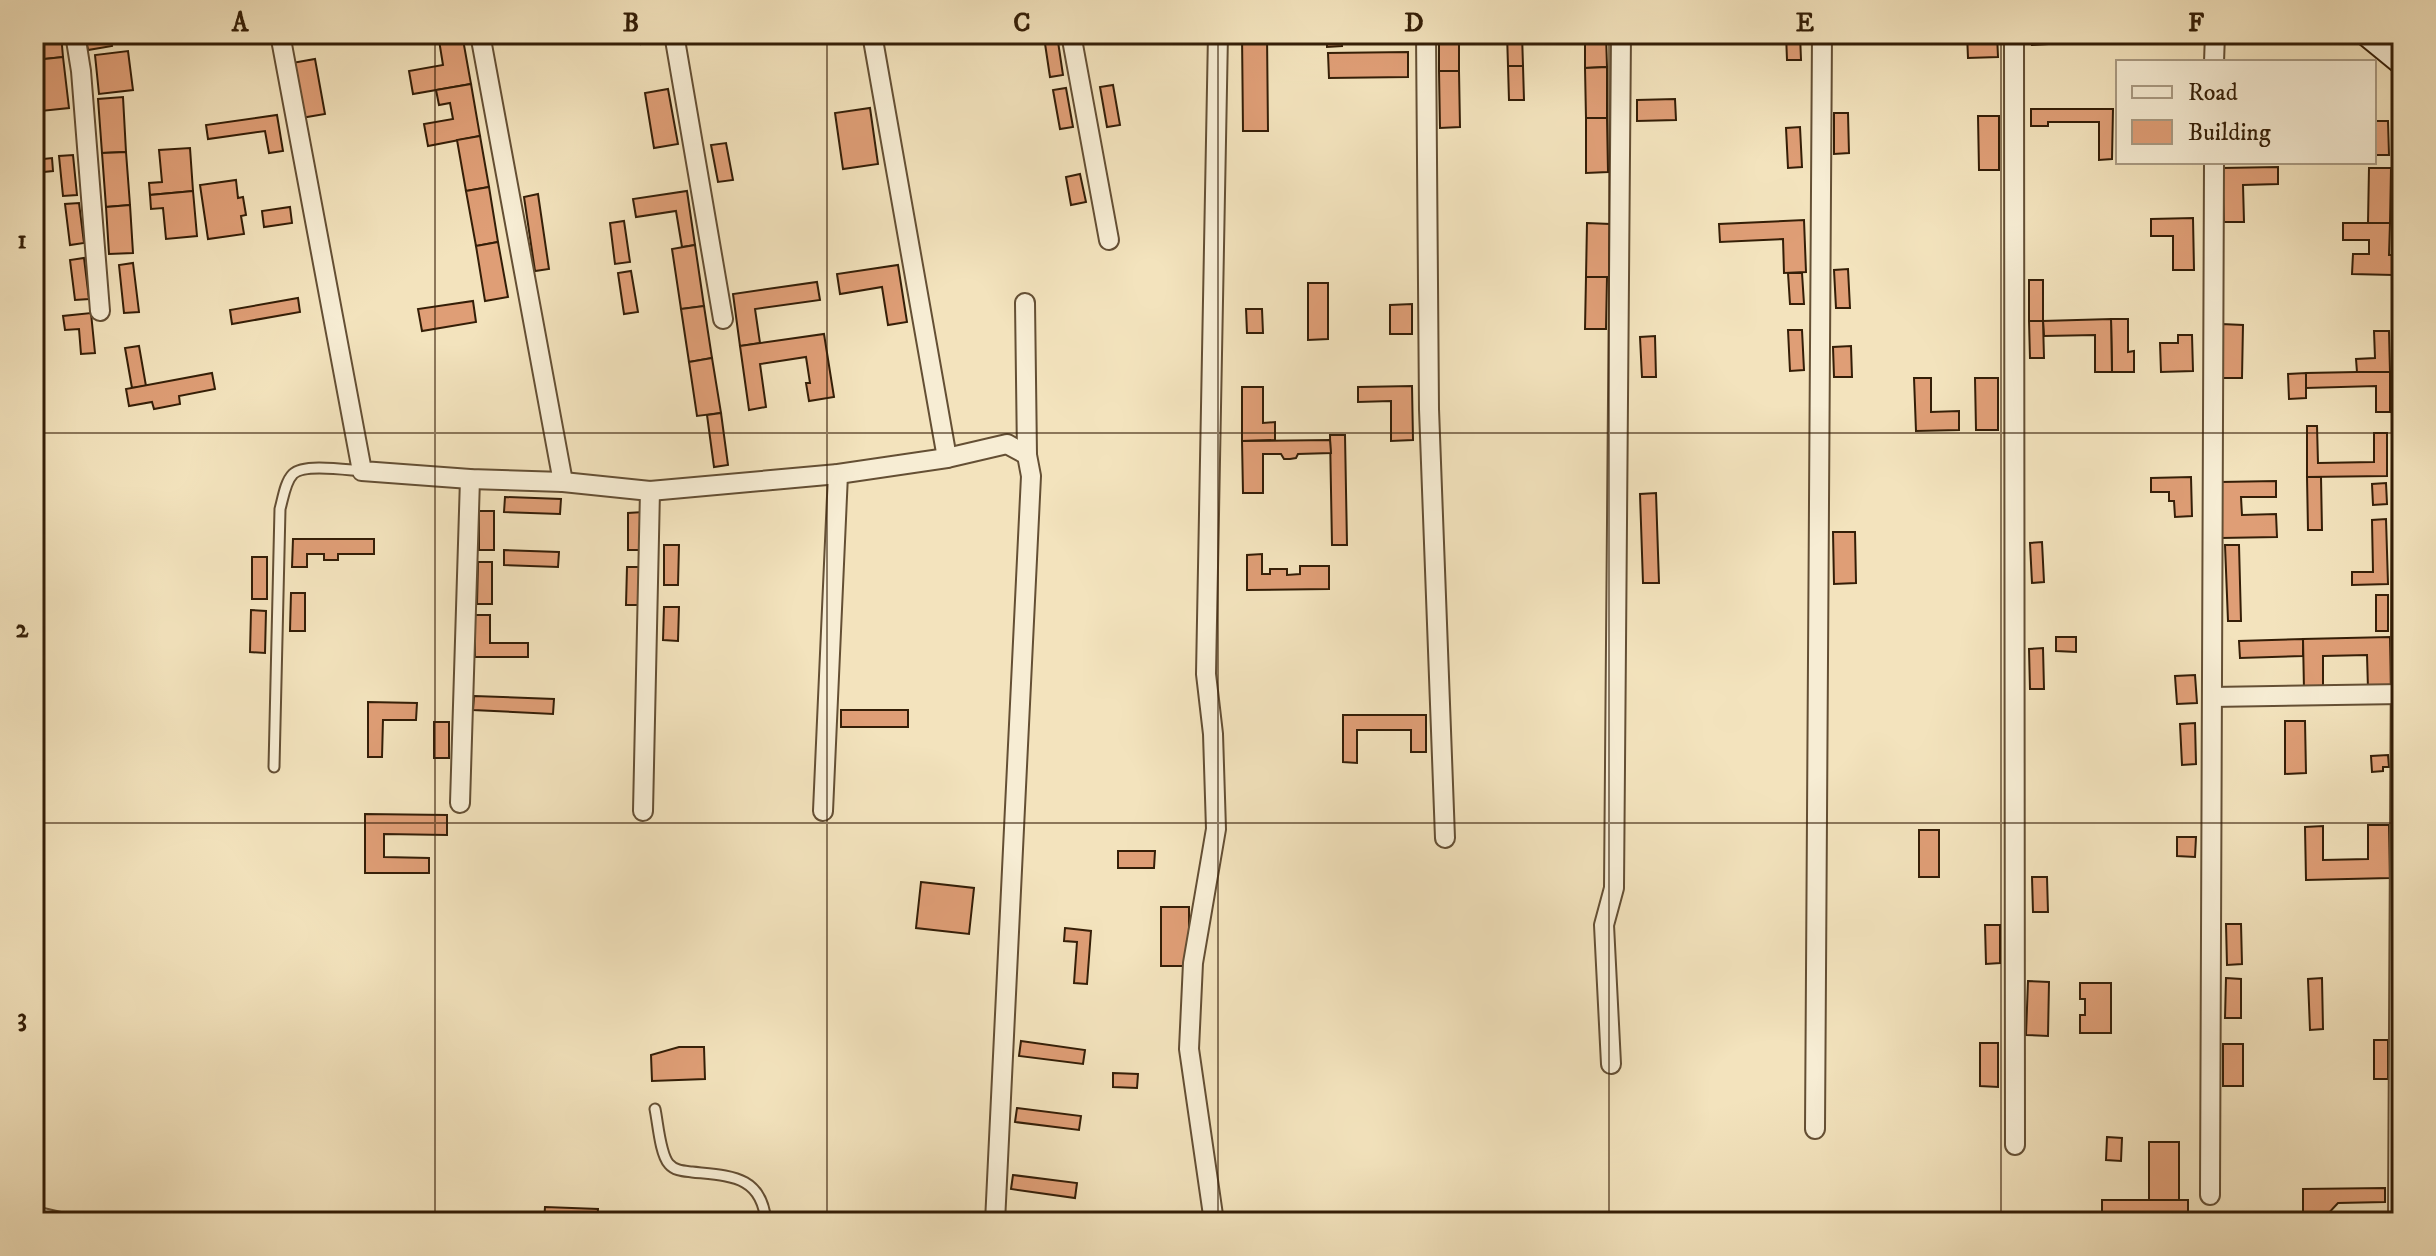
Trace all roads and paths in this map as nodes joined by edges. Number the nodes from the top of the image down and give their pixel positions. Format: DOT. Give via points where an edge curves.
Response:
graph roads {
  1 [pos="75,34"];
  2 [pos="280,34"];
  3 [pos="480,34"];
  4 [pos="674,34"];
  5 [pos="872,34"];
  6 [pos="1071,34"];
  7 [pos="1218,34"];
  8 [pos="1426,34"];
  9 [pos="1621,34"];
  10 [pos="1822,34"];
  11 [pos="2014,34"];
  12 [pos="2215,34"];
  13 [pos="2369,34"];
  14 [pos="2214,60"];
  15 [pos="2402,61"];
  16 [pos="2214,164"];
  17 [pos="1109,240"];
  18 [pos="1025,303"];
  19 [pos="100,311"];
  20 [pos="723,319"];
  21 [pos="2402,452"];
  22 [pos="1027,455"];
  23 [pos="947,458"];
  24 [pos="362,471"];
  25 [pos="838,474"];
  26 [pos="470,479"];
  27 [pos="563,482"];
  28 [pos="650,491"];
  29 [pos="2401,694"];
  30 [pos="2212,697"];
  31 [pos="274,767"];
  32 [pos="460,803"];
  33 [pos="643,811"];
  34 [pos="823,811"];
  35 [pos="1445,838"];
  36 [pos="1611,1064"];
  37 [pos="655,1109"];
  38 [pos="1815,1129"];
  39 [pos="2015,1145"];
  40 [pos="2210,1195"];
  41 [pos="34,1216"];
  42 [pos="60,1222"];
  43 [pos="766,1222"];
  44 [pos="995,1222"];
  45 [pos="1214,1222"];
  46 [pos="2398,1222"];
  1 -- 19 [label="street"];
  2 -- 24 [label="street"];
  3 -- 27 [label="street"];
  4 -- 20 [label="street"];
  5 -- 23 [label="street"];
  6 -- 17 [label="street"];
  7 -- 45 [label="street" via="1206,674 1216,829 1193,963 1189,1049"];
  8 -- 35 [label="street" via="1429,409"];
  9 -- 36 [label="street" via="1615,874 1604,925"];
  10 -- 38 [label="street"];
  11 -- 39 [label="street"];
  12 -- 14 [label="street"];
  13 -- 15 [label="street"];
  16 -- 30 [label="street"];
  18 -- 22 [label="street"];
  21 -- 29 [label="street"];
  22 -- 23 [label="street" via="1007,444"];
  22 -- 44 [label="street" via="1031,476"];
  23 -- 25 [label="street"];
  24 -- 26 [label="street"];
  24 -- 31 [label="lane" via="302,468 293,473 280,509"];
  25 -- 28 [label="street"];
  25 -- 34 [label="street"];
  26 -- 27 [label="street"];
  26 -- 32 [label="street"];
  27 -- 28 [label="street"];
  28 -- 33 [label="street"];
  29 -- 30 [label="street"];
  29 -- 46 [label="street"];
  30 -- 40 [label="street"];
  37 -- 43 [label="lane" via="670,1166 735,1176 756,1191"];
  41 -- 42 [label="street"];
}
